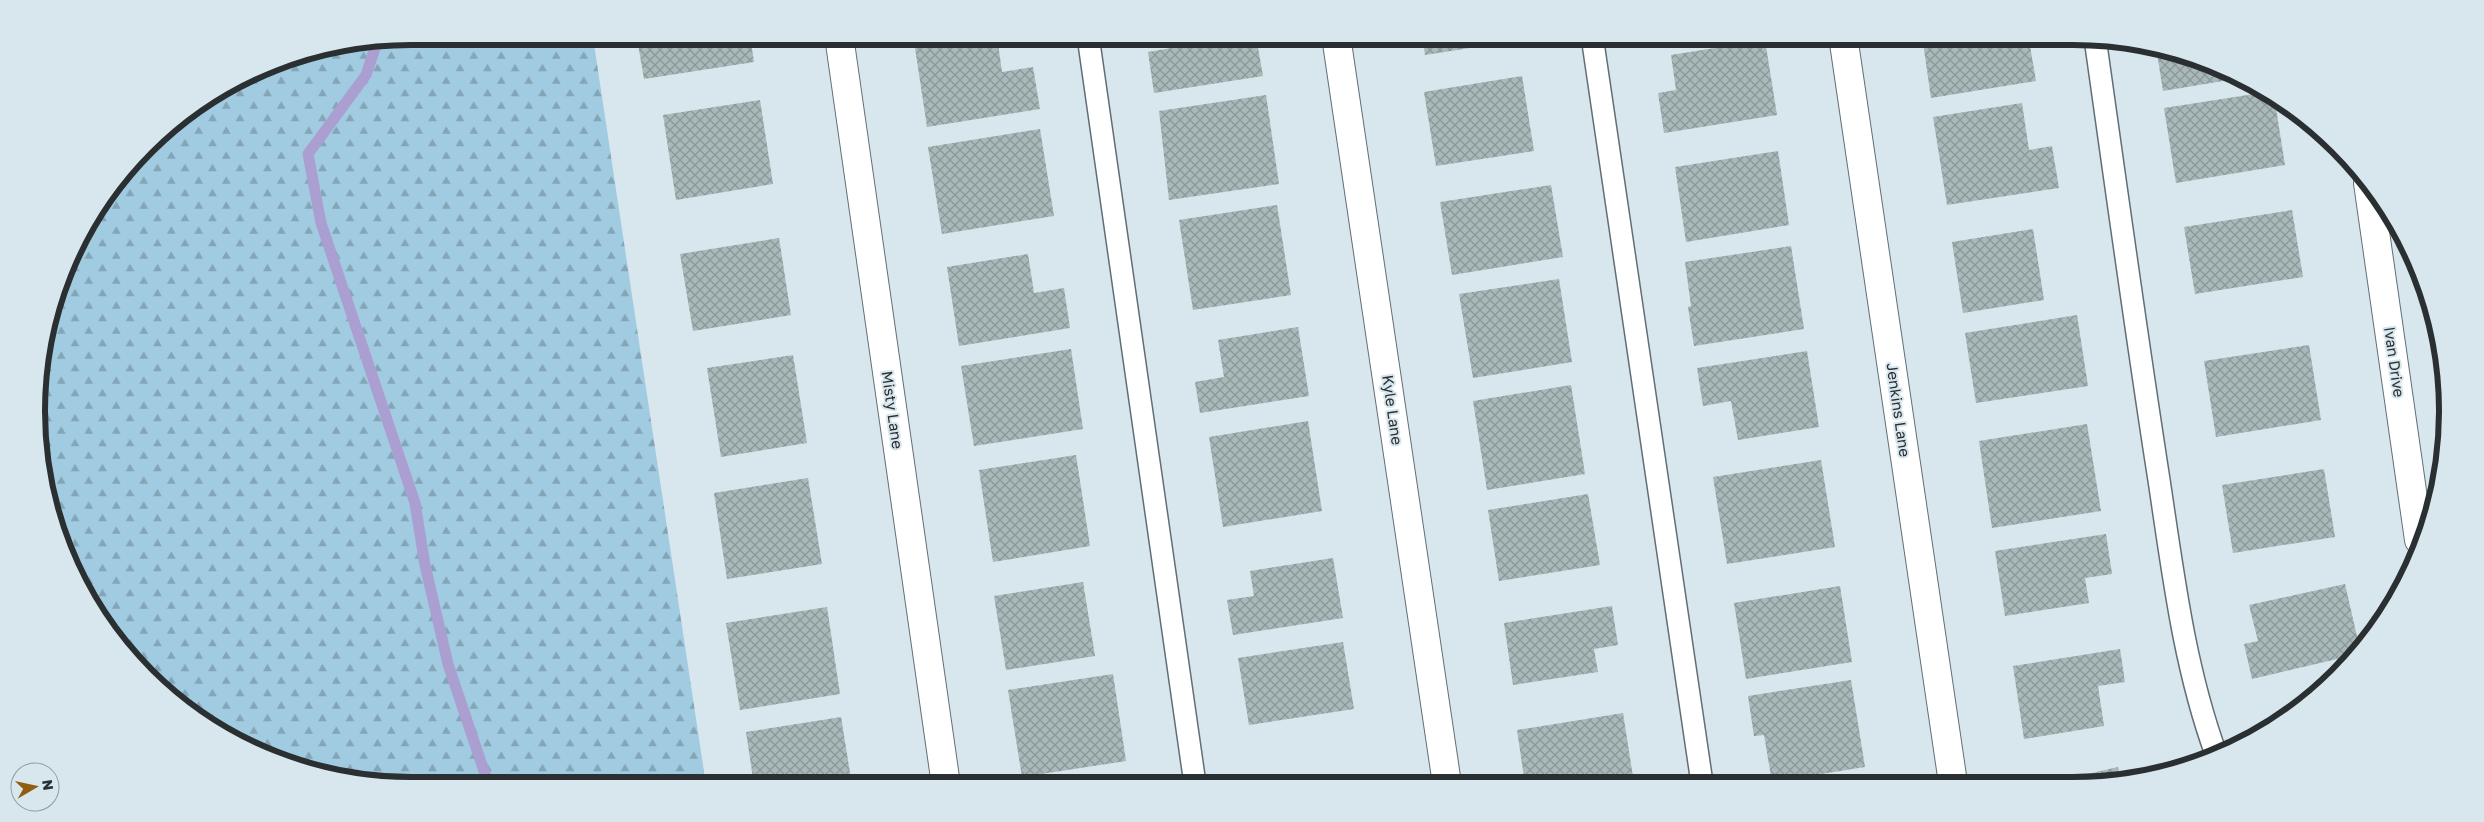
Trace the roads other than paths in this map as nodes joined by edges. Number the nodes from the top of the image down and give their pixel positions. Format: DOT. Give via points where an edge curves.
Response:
graph roads {
  1 [pos="840,45"];
  2 [pos="1089,45"];
  3 [pos="1337,45"];
  4 [pos="1593,45"];
  5 [pos="1844,45"];
  6 [pos="2096,46"];
  7 [pos="2370,198"];
  8 [pos="2419,532"];
  9 [pos="2214,748"];
  10 [pos="945,777"];
  11 [pos="1194,777"];
  12 [pos="1446,777"];
  13 [pos="1701,777"];
  14 [pos="1952,777"];
  1 -- 10 [label="street, Misty Lane"];
  2 -- 11 [label="lane"];
  3 -- 12 [label="street, Kyle Lane"];
  4 -- 13 [label="lane"];
  5 -- 14 [label="street, Jenkins Lane"];
  6 -- 9 [label="lane" via="2182,629 2196,694"];
  7 -- 8 [label="street, Ivan Drive"];
}
